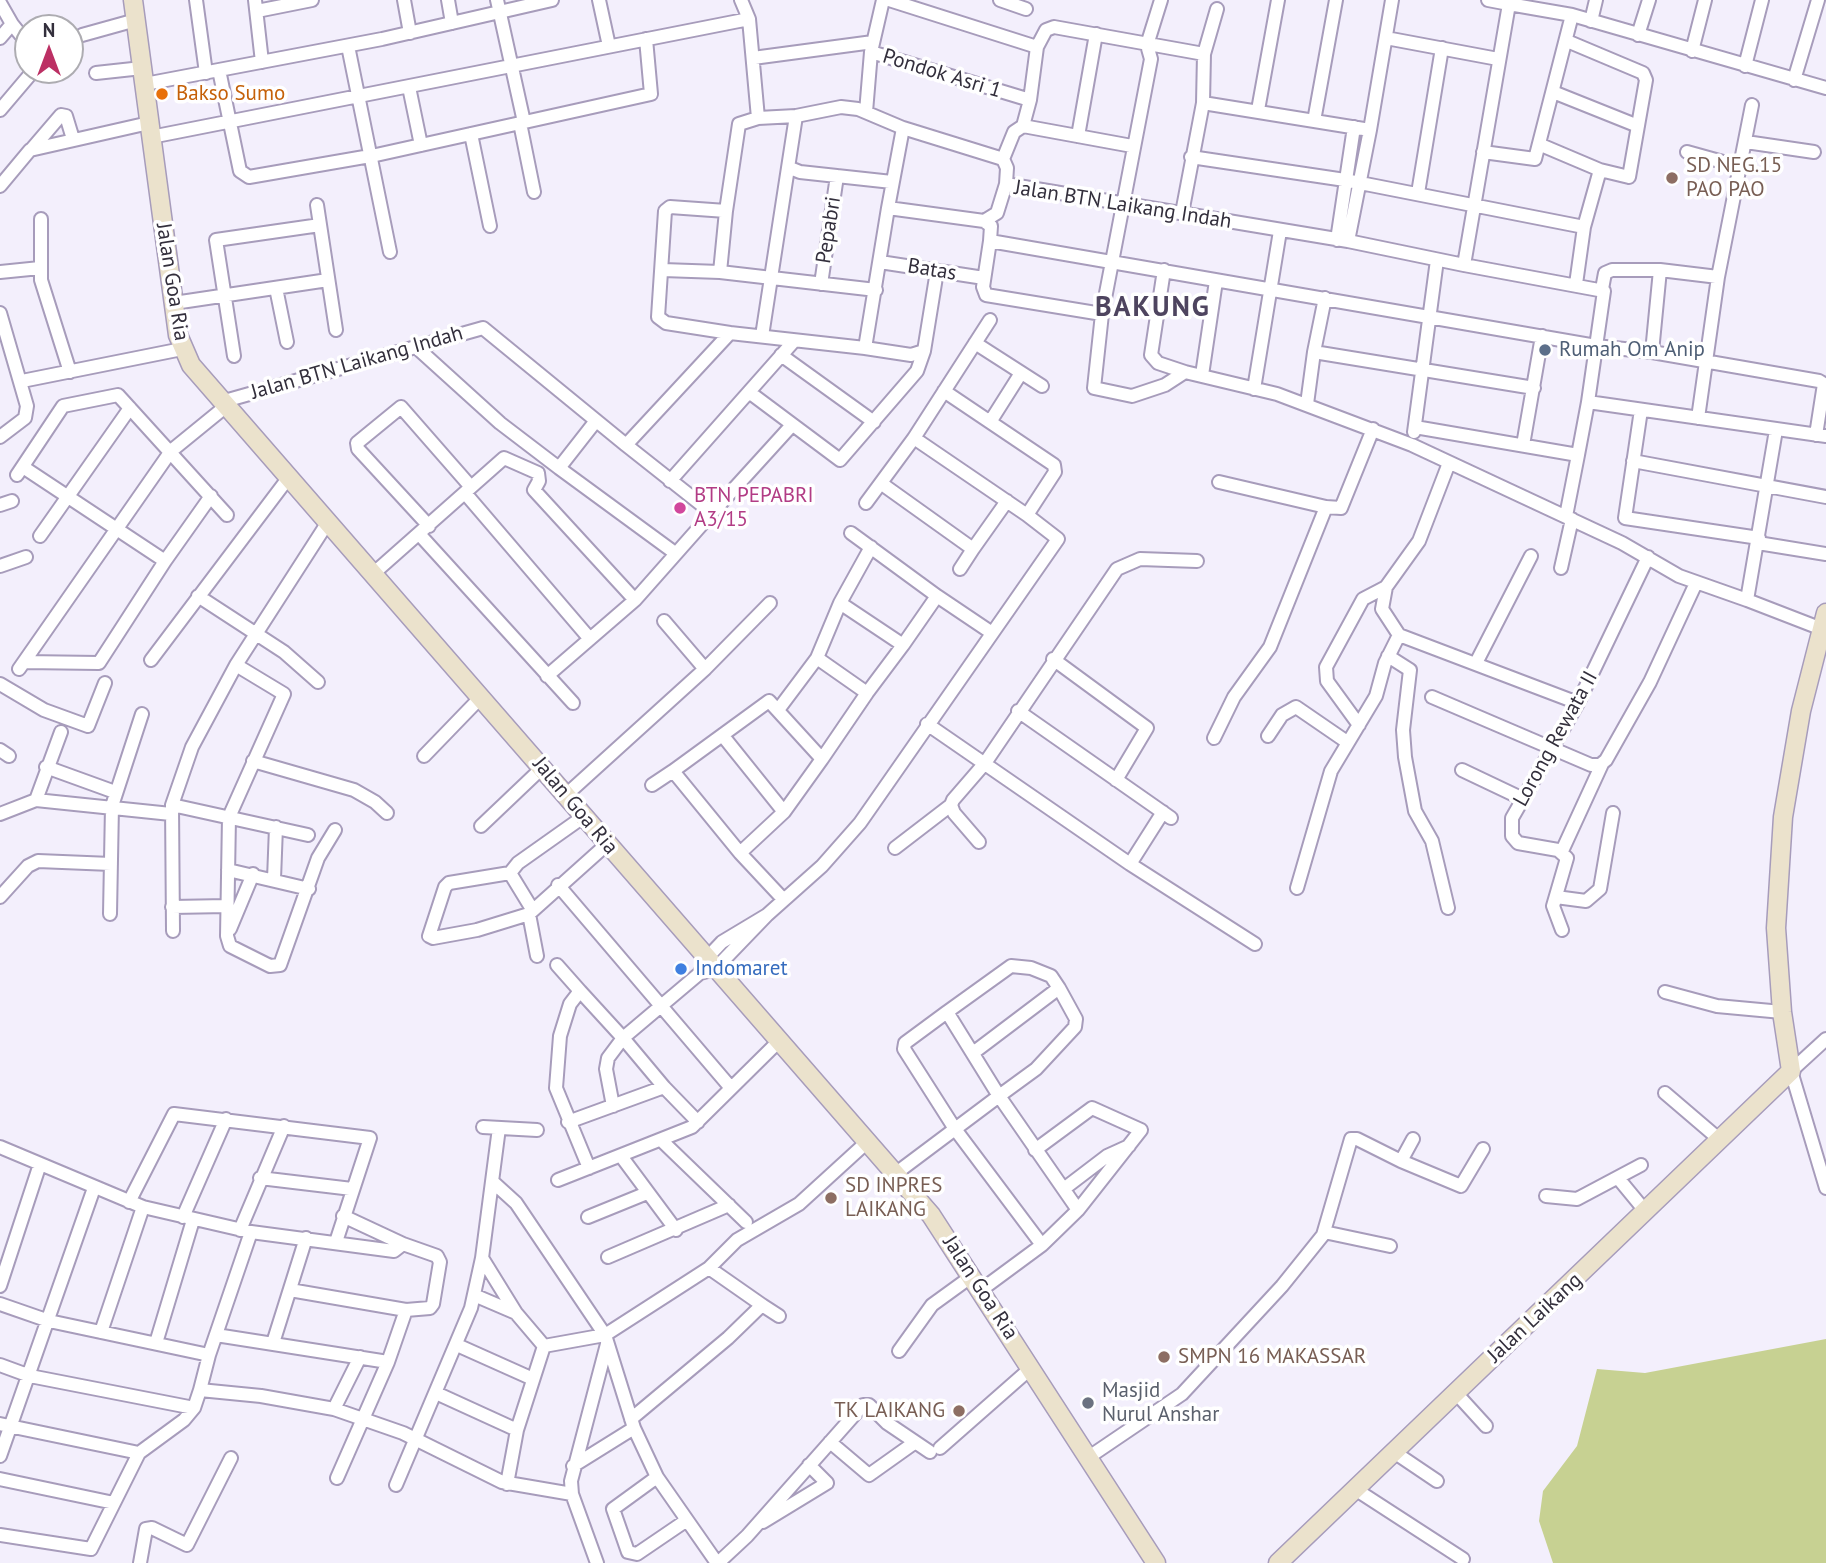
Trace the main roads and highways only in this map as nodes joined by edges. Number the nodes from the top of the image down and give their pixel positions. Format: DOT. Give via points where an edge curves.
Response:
graph roads {
  1 [pos="133,0"];
  2 [pos="1824,621"];
  3 [pos="1156,1563"];
  4 [pos="1278,1563"];
  1 -- 3 [label="main road, Jalan Goa Ria" via="182,349 223,405 482,696 707,967 931,1215"];
  2 -- 4 [label="main road, Jalan Laikang" via="1801,711 1783,817 1776,921 1791,1071"];
}
